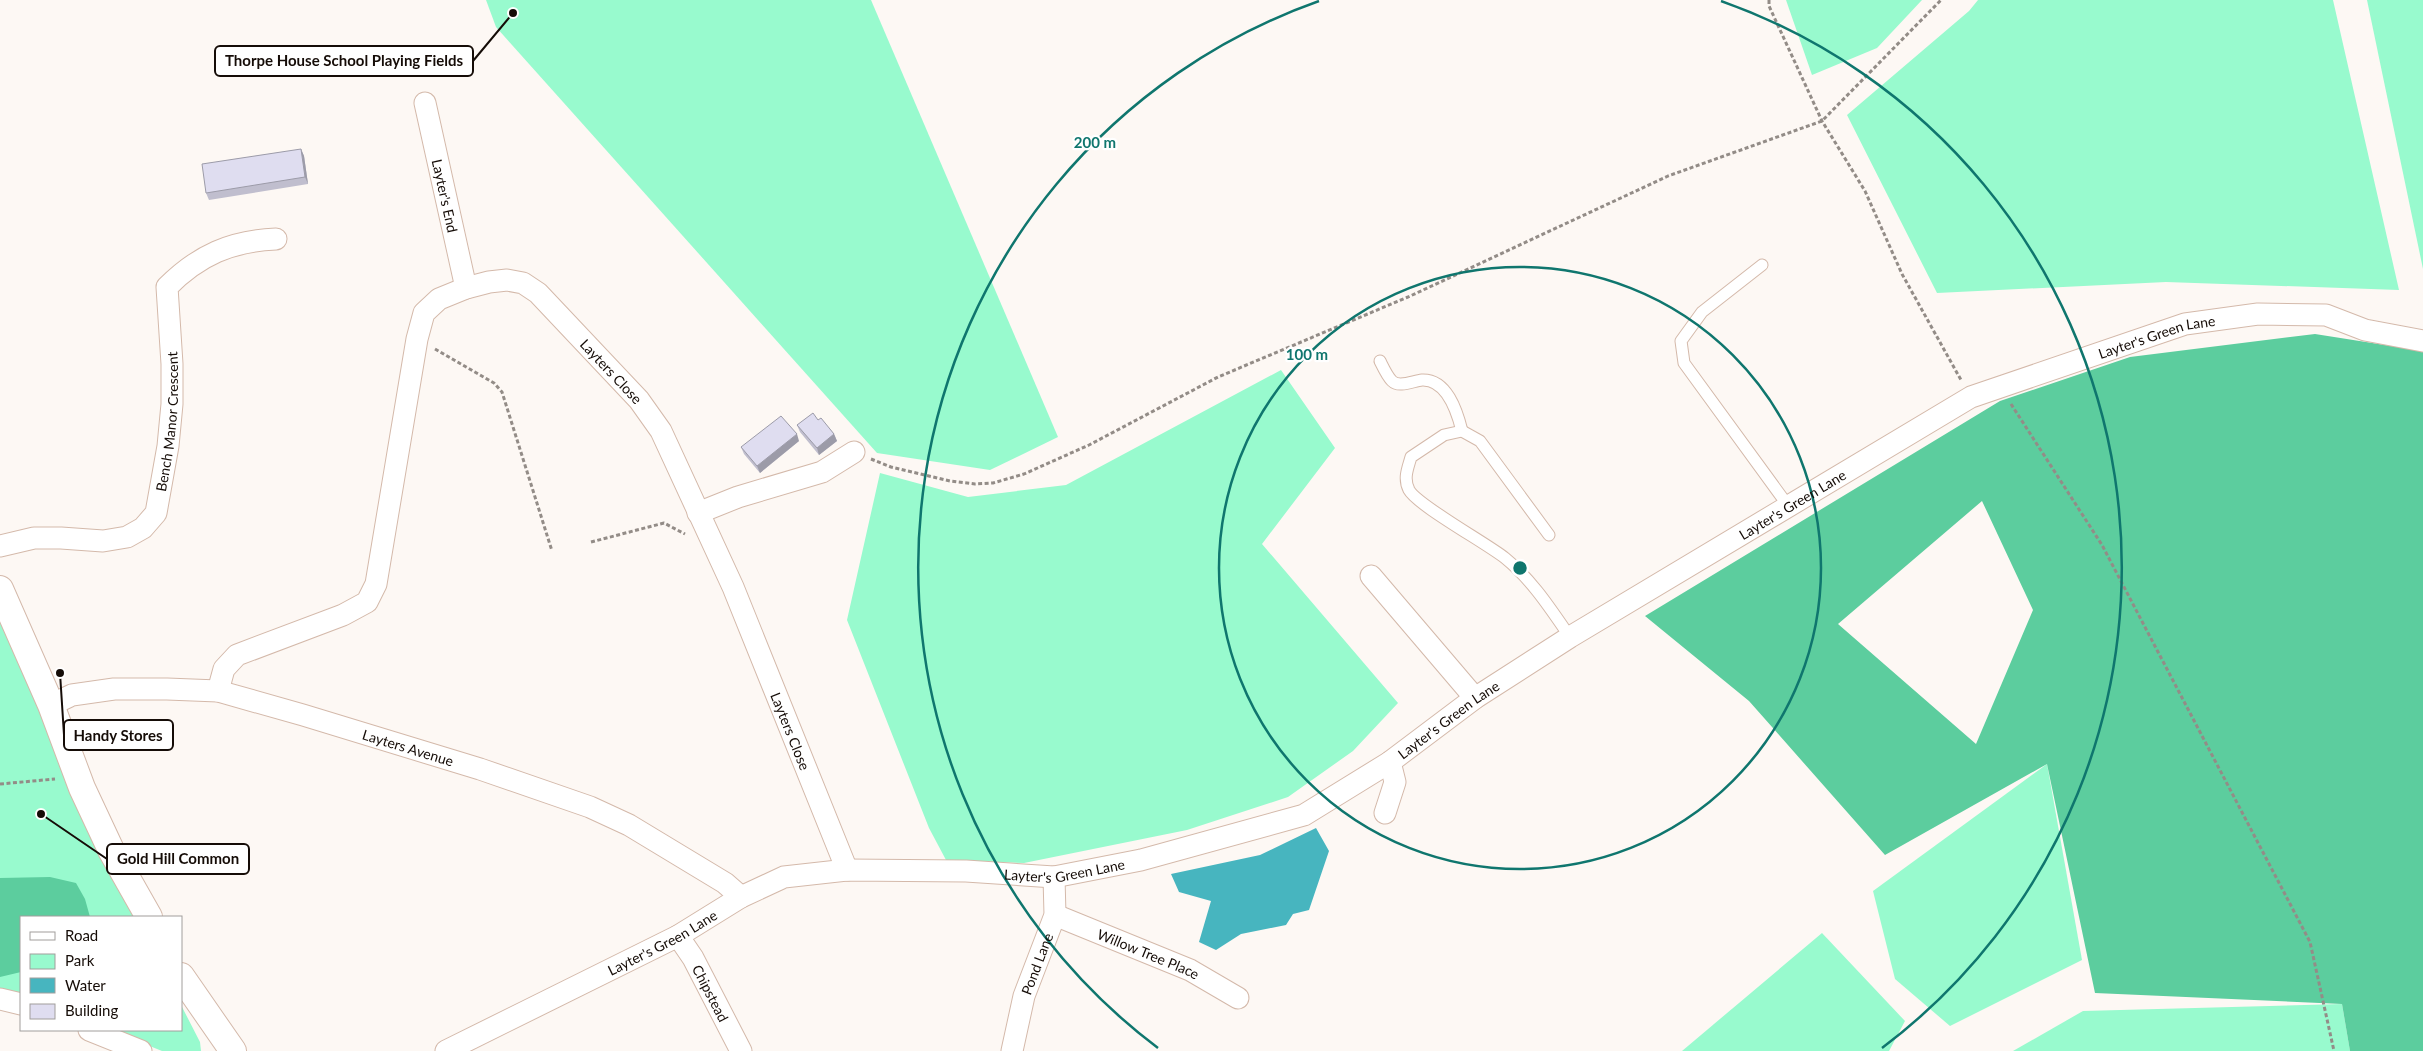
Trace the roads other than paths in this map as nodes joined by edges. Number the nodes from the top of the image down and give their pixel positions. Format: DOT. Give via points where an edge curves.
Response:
graph roads {
  1 [pos="425,103"];
  2 [pos="276,239"];
  3 [pos="1762,265"];
  4 [pos="466,288"];
  5 [pos="2423,341"];
  6 [pos="1380,361"];
  7 [pos="1462,431"];
  8 [pos="854,452"];
  9 [pos="1789,507"];
  10 [pos="701,521"];
  11 [pos="1549,535"];
  12 [pos="0,546"];
  13 [pos="1371,576"];
  14 [pos="0,589"];
  15 [pos="1570,637"];
  16 [pos="218,691"];
  17 [pos="1475,698"];
  18 [pos="51,704"];
  19 [pos="1390,762"];
  20 [pos="1384,813"];
  21 [pos="847,870"];
  22 [pos="1054,877"];
  23 [pos="741,897"];
  24 [pos="148,916"];
  25 [pos="1055,916"];
  26 [pos="678,936"];
  27 [pos="182,977"];
  28 [pos="1238,998"];
  29 [pos="0,999"];
  30 [pos="20,1004"];
  31 [pos="91,1031"];
  32 [pos="141,1051"];
  33 [pos="233,1051"];
  34 [pos="446,1051"];
  35 [pos="740,1051"];
  36 [pos="1012,1051"];
  1 -- 4 [label="street, Layter's End"];
  2 -- 12 [label="street, Bench Manor Crescent" via="253,240 218,250 167,286 172,364 168,446 156,513 143,528 127,537 103,541 34,538"];
  3 -- 9 [label="lane" via="1702,312 1681,341 1684,362"];
  4 -- 10 [label="street, Layters Close" via="507,280 524,283 538,293 639,400 660,431"];
  4 -- 16 [label="street, Layters Close" via="439,299 424,313 376,584 366,602 343,615 237,655 224,669"];
  5 -- 9 [label="street, Layter's Green Lane" via="2365,330 2326,315 2258,314 2185,324 1971,397"];
  6 -- 7 [label="lane" via="1397,384 1429,380 1442,388 1450,399"];
  7 -- 11 [label="lane" via="1480,441"];
  7 -- 15 [label="lane" via="1444,436 1411,457 1406,476 1409,491 1504,557 1528,578"];
  8 -- 10 [label="street" via="822,472 738,497"];
  9 -- 15 [label="street, Layter's Green Lane"];
  10 -- 21 [label="street, Layters Close" via="746,618"];
  13 -- 17 [label="street"];
  14 -- 18 [label="street"];
  15 -- 17 [label="street, Layter's Green Lane"];
  16 -- 18 [label="street, Layters Avenue" via="114,689 72,695"];
  16 -- 23 [label="street, Layters Avenue" via="426,752 590,807 629,826 725,883"];
  17 -- 19 [label="street, Layter's Green Lane"];
  18 -- 24 [label="street" via="82,788 111,850"];
  19 -- 20 [label="street" via="1395,782"];
  19 -- 22 [label="street, Layter's Green Lane" via="1304,815 1141,860"];
  21 -- 22 [label="street, Layter's Green Lane" via="966,871"];
  21 -- 23 [label="street, Layter's Green Lane" via="784,877"];
  22 -- 25 [label="street, Pond Lane"];
  23 -- 26 [label="street, Layter's Green Lane"];
  25 -- 28 [label="street, Willow Tree Place" via="1190,970"];
  25 -- 36 [label="street, Pond Lane" via="1024,996"];
  26 -- 34 [label="street, Layter's Green Lane"];
  26 -- 35 [label="street, Chipstead" via="693,958"];
  27 -- 33 [label="street"];
  29 -- 30 [label="street"];
  31 -- 32 [label="street"];
}
